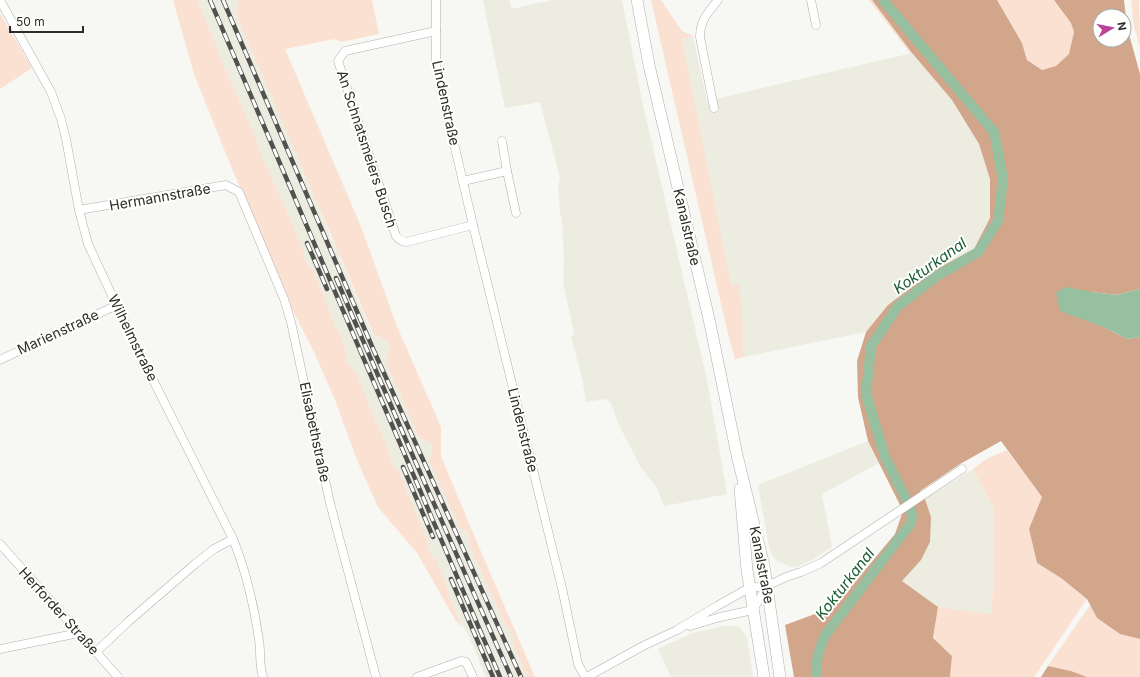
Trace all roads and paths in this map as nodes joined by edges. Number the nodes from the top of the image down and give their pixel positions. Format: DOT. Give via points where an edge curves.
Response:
graph roads {
  1 [pos="0,0"];
  2 [pos="436,0"];
  3 [pos="637,0"];
  4 [pos="718,0"];
  5 [pos="811,0"];
  6 [pos="816,25"];
  7 [pos="436,31"];
  8 [pos="714,108"];
  9 [pos="502,141"];
  10 [pos="507,171"];
  11 [pos="463,181"];
  12 [pos="239,192"];
  13 [pos="79,210"];
  14 [pos="516,213"];
  15 [pos="473,224"];
  16 [pos="116,305"];
  17 [pos="0,360"];
  18 [pos="737,455"];
  19 [pos="962,469"];
  20 [pos="233,539"];
  21 [pos="0,544"];
  22 [pos="767,586"];
  23 [pos="749,588"];
  24 [pos="753,610"];
  25 [pos="677,630"];
  26 [pos="79,633"];
  27 [pos="0,648"];
  28 [pos="96,652"];
  29 [pos="599,674"];
  30 [pos="118,677"];
  31 [pos="263,677"];
  32 [pos="376,677"];
  33 [pos="417,677"];
  34 [pos="473,677"];
  35 [pos="586,677"];
  36 [pos="764,677"];
  37 [pos="780,677"];
  1 -- 13 [label="street, Wilhelmstraße" via="51,92 66,138"];
  2 -- 7 [label="street, Lindenstraße"];
  3 -- 18 [label="main road, Kanalstraße" via="649,65"];
  4 -- 8 [label="street" via="700,28"];
  5 -- 6 [label="street"];
  7 -- 11 [label="street, Lindenstraße" via="436,66"];
  7 -- 15 [label="street, An Schnatsmeiers Busch" via="345,51 338,60 398,239 406,242"];
  9 -- 10 [label="street"];
  10 -- 11 [label="street"];
  10 -- 14 [label="street"];
  11 -- 15 [label="street, Lindenstraße"];
  12 -- 13 [label="street, Hermannstraße" via="226,186"];
  12 -- 32 [label="street, Elisabethstraße" via="284,299 291,322 330,503"];
  13 -- 16 [label="street, Wilhelmstraße" via="88,244"];
  15 -- 35 [label="street, Lindenstraße" via="578,664"];
  16 -- 17 [label="street, Marienstraße"];
  16 -- 20 [label="street, Wilhelmstraße"];
  18 -- 22 [label="main road, Kanalstraße"];
  18 -- 23 [label="main road, Kanalstraße"];
  19 -- 22 [label="street" via="821,563"];
  20 -- 28 [label="street" via="195,564"];
  20 -- 31 [label="street, Wilhelmstraße" via="251,601"];
  21 -- 26 [label="street, Herforder Straße"];
  22 -- 23 [label="street"];
  22 -- 24 [label="street"];
  22 -- 37 [label="main road, Kanalstraße"];
  23 -- 24 [label="main road, Kanalstraße"];
  23 -- 25 [label="street"];
  24 -- 25 [label="street"];
  24 -- 36 [label="main road, Kanalstraße"];
  25 -- 29 [label="street" via="643,646"];
  26 -- 27 [label="street"];
  26 -- 28 [label="street, Herforder Straße"];
  28 -- 30 [label="street, Herforder Straße"];
  29 -- 35 [label="street"];
  33 -- 34 [label="street" via="461,661 466,662"];
}
